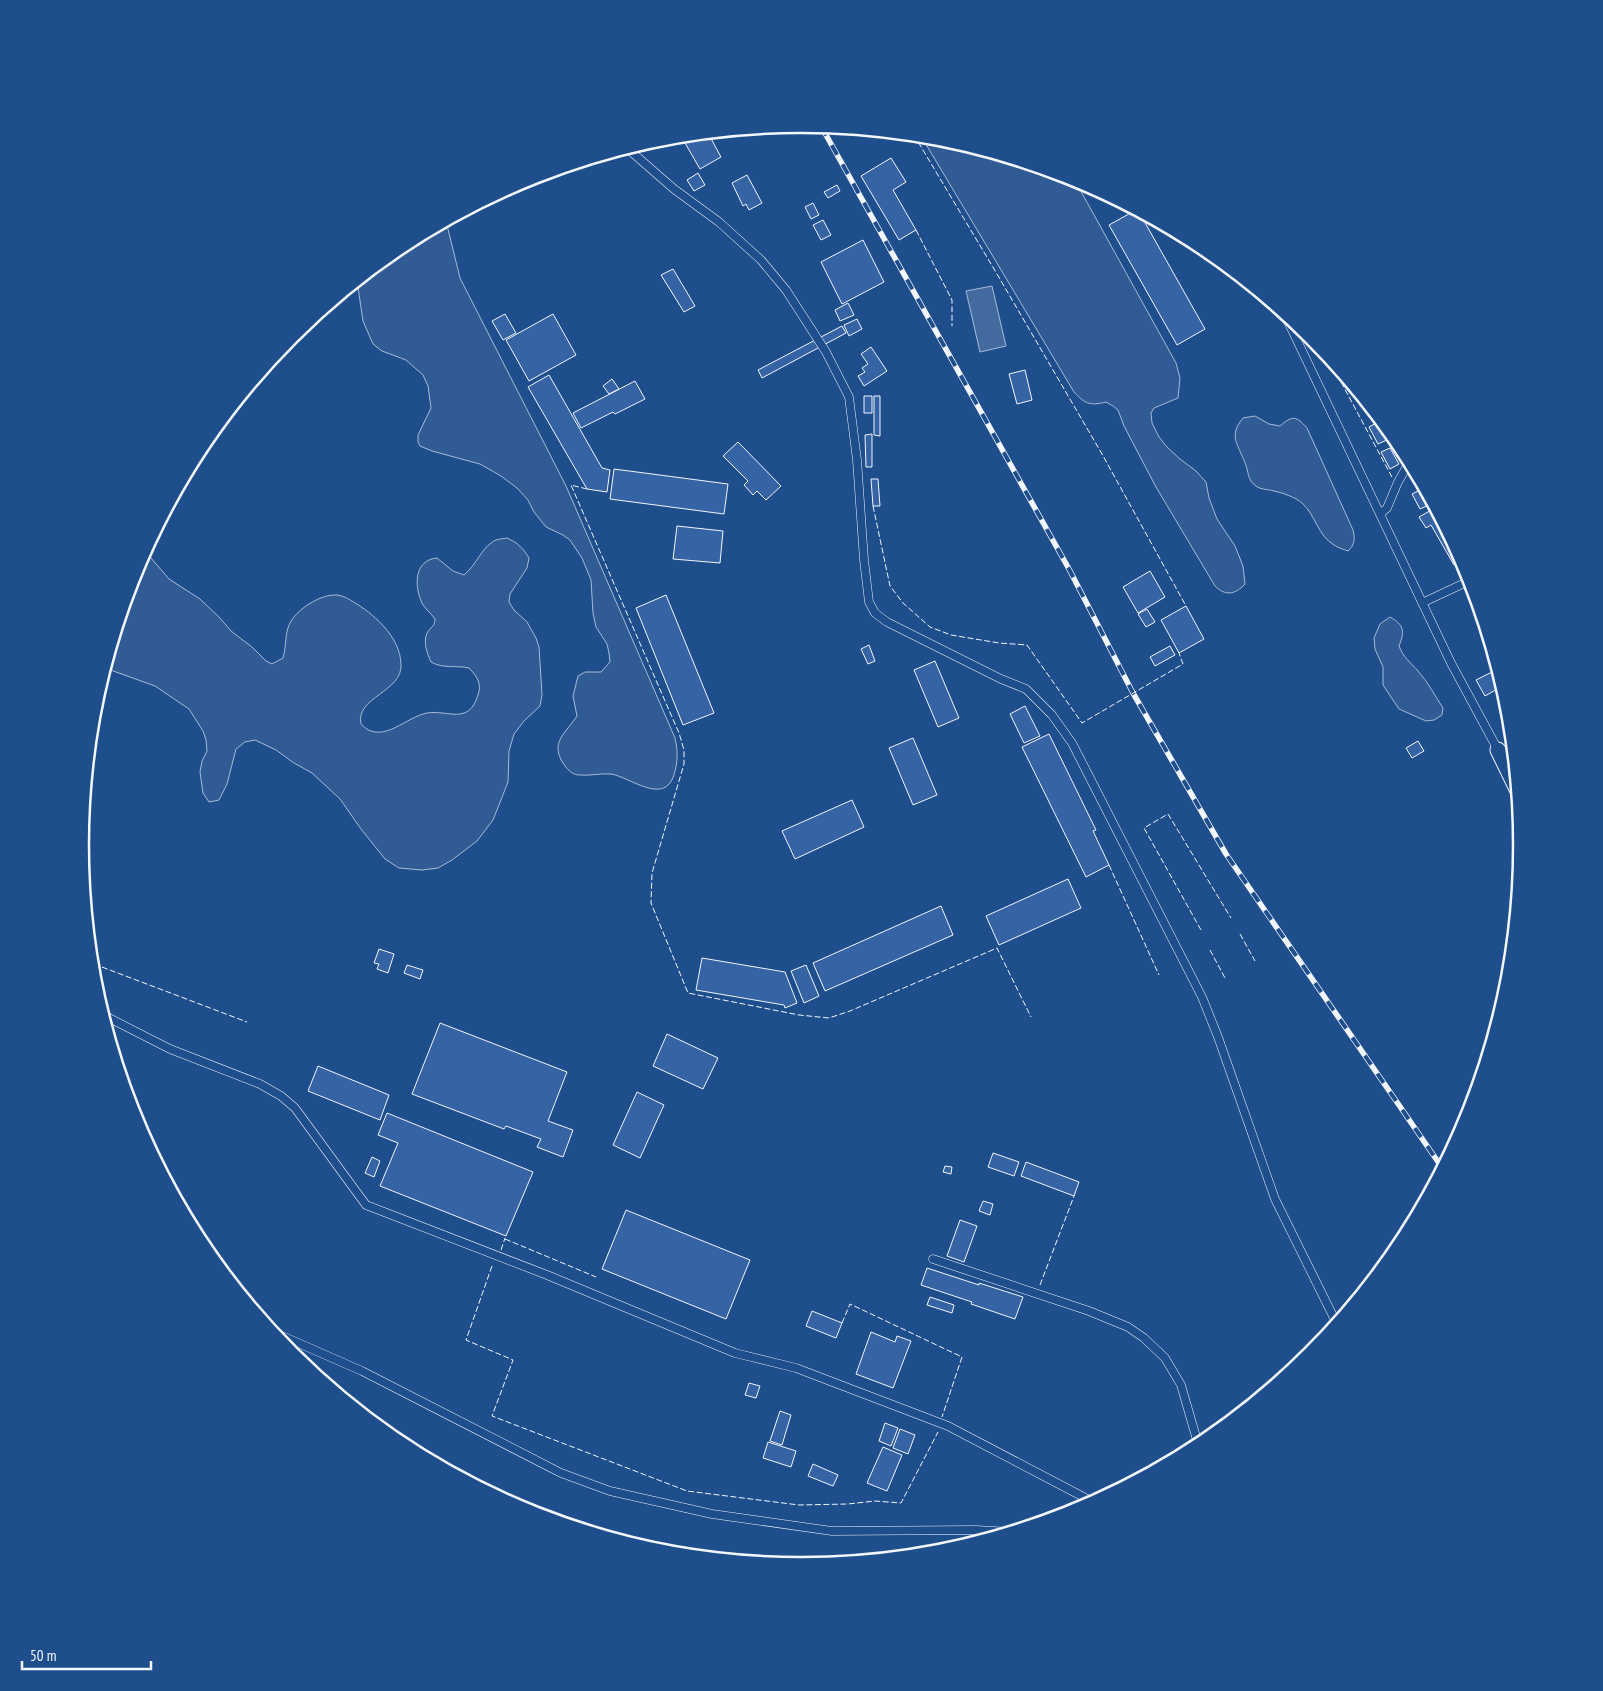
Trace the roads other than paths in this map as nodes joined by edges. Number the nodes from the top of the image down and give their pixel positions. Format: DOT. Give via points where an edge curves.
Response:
graph roads {
  1 [pos="633,153"];
  2 [pos="1292,330"];
  3 [pos="1406,468"];
  4 [pos="1380,514"];
  5 [pos="1464,583"];
  6 [pos="1422,603"];
  7 [pos="1498,750"];
  8 [pos="1510,774"];
  9 [pos="110,1019"];
  10 [pos="933,1259"];
  11 [pos="1334,1318"];
  12 [pos="288,1339"];
  13 [pos="1196,1439"];
  14 [pos="1086,1499"];
  15 [pos="995,1531"];
  1 -- 11 [label="lane" via="761,260 786,290 826,352 849,397 869,602 875,613 905,631 1026,689 1052,714 1072,743 1202,997 1275,1199"];
  2 -- 4 [label="lane"];
  3 -- 4 [label="lane" via="1387,508"];
  4 -- 6 [label="lane"];
  5 -- 6 [label="lane"];
  6 -- 7 [label="lane"];
  7 -- 8 [label="street"];
  9 -- 14 [label="lane" via="170,1049 260,1084 282,1096 295,1108 366,1205 547,1275 735,1354 796,1368 948,1426"];
  10 -- 13 [label="lane" via="1128,1327 1165,1358 1181,1385"];
  12 -- 15 [label="lane" via="362,1371 561,1473 610,1491 712,1514 832,1531"];
}
